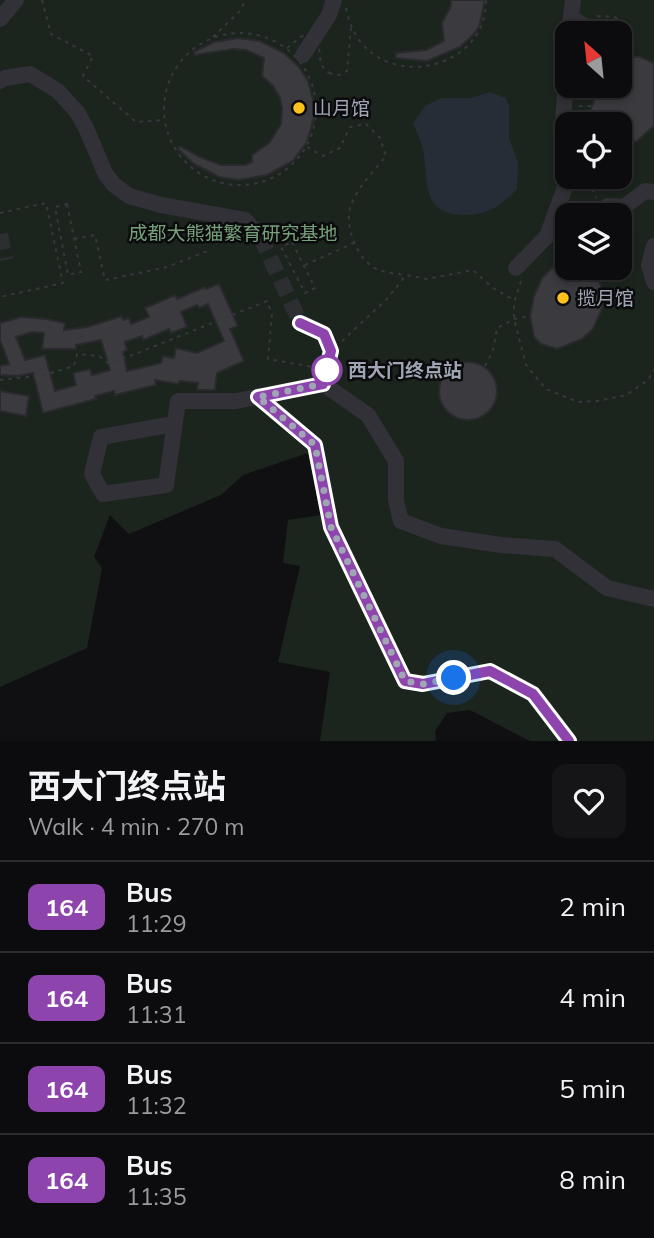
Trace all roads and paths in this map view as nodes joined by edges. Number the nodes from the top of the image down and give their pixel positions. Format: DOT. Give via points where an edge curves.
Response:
graph roads {
  1 [pos="16,0"];
  2 [pos="42,0"];
  3 [pos="245,0"];
  4 [pos="486,0"];
  5 [pos="573,0"];
  6 [pos="339,3"];
  7 [pos="593,15"];
  8 [pos="0,19"];
  9 [pos="571,21"];
  10 [pos="621,21"];
  11 [pos="351,27"];
  12 [pos="212,38"];
  13 [pos="287,48"];
  14 [pos="303,55"];
  15 [pos="0,81"];
  16 [pos="565,98"];
  17 [pos="575,106"];
  18 [pos="592,106"];
  19 [pos="165,120"];
  20 [pos="306,146"];
  21 [pos="592,189"];
  22 [pos="654,192"];
  23 [pos="603,203"];
  24 [pos="629,203"];
  25 [pos="0,212"];
  26 [pos="260,236"];
  27 [pos="74,239"];
  28 [pos="62,241"];
  29 [pos="54,243"];
  30 [pos="354,243"];
  31 [pos="654,246"];
  32 [pos="210,250"];
  33 [pos="304,265"];
  34 [pos="292,268"];
  35 [pos="287,271"];
  36 [pos="521,271"];
  37 [pos="406,275"];
  38 [pos="654,282"];
  39 [pos="0,297"];
  40 [pos="515,300"];
  41 [pos="530,316"];
  42 [pos="514,319"];
  43 [pos="300,323"];
  44 [pos="331,351"];
  45 [pos="485,366"];
  46 [pos="654,370"];
  47 [pos="325,377"];
  48 [pos="0,380"];
  49 [pos="258,397"];
  50 [pos="174,424"];
  51 [pos="654,598"];
  52 [pos="569,741"];
  1 -- 8 [label="street"];
  2 -- 19 [label="path" via="51,34 93,56 83,76 136,122"];
  3 -- 12 [label="path" via="241,10"];
  4 -- 11 [label="path" via="480,27 467,46 449,60 427,67 404,67 382,60 364,46"];
  5 -- 9 [label="street"];
  6 -- 11 [label="path"];
  6 -- 14 [label="street"];
  7 -- 10 [label="path" via="616,16"];
  11 -- 13 [label="path, bridge" via="347,71 339,75 321,65 321,50 310,37"];
  12 -- 13 [label="path" via="234,32 258,34"];
  12 -- 19 [label="path" via="188,52 173,73 164,97"];
  13 -- 20 [label="path" via="312,82 317,106 314,131"];
  15 -- 26 [label="street" via="30,74 58,91 86,128 105,173 129,196 245,220"];
  16 -- 36 [label="street" via="567,182 547,236"];
  17 -- 18 [label="path"];
  19 -- 20 [label="path" via="173,147 190,166 212,180 237,185 262,182 285,171"];
  20 -- 30 [label="path" via="323,156 340,148 350,127 366,124 380,138 386,156 349,214"];
  21 -- 23 [label="path"];
  22 -- 24 [label="street" via="645,191"];
  25 -- 29 [label="path" via="46,203"];
  27 -- 28 [label="path" via="81,272 68,275"];
  27 -- 28 [label="path" via="67,204 55,207"];
  27 -- 32 [label="path" via="95,235 104,280 167,267"];
  28 -- 29 [label="path"];
  29 -- 39 [label="path" via="63,284"];
  30 -- 33 [label="path"];
  30 -- 37 [label="path" via="377,270"];
  31 -- 38 [label="street" via="649,265"];
  33 -- 34 [label="path" via="292,242 281,247"];
  33 -- 34 [label="path" via="315,288 305,293"];
  34 -- 35 [label="path"];
  36 -- 40 [label="path"];
  37 -- 40 [label="path" via="427,279 473,270"];
  37 -- 44 [label="path"];
  40 -- 42 [label="path"];
  41 -- 42 [label="path"];
  42 -- 45 [label="path" via="497,328"];
  42 -- 46 [label="path" via="526,365 547,389 578,402 626,395"];
  43 -- 44 [label="street" via="324,334"];
  44 -- 47 [label="street"];
  47 -- 48 [label="path" via="268,359 272,314 267,301 108,363 99,356 77,354 74,366 46,375"];
  47 -- 49 [label="street"];
  47 -- 51 [label="street" via="368,415 396,461 401,521 441,536 555,550 607,588"];
  49 -- 50 [label="street" via="178,401"];
  49 -- 52 [label="street" via="315,445 331,527 405,681 423,684 490,671 533,694"];
  50 -- 50 [label="street" via="166,485 103,494 92,474 101,437"];
}
